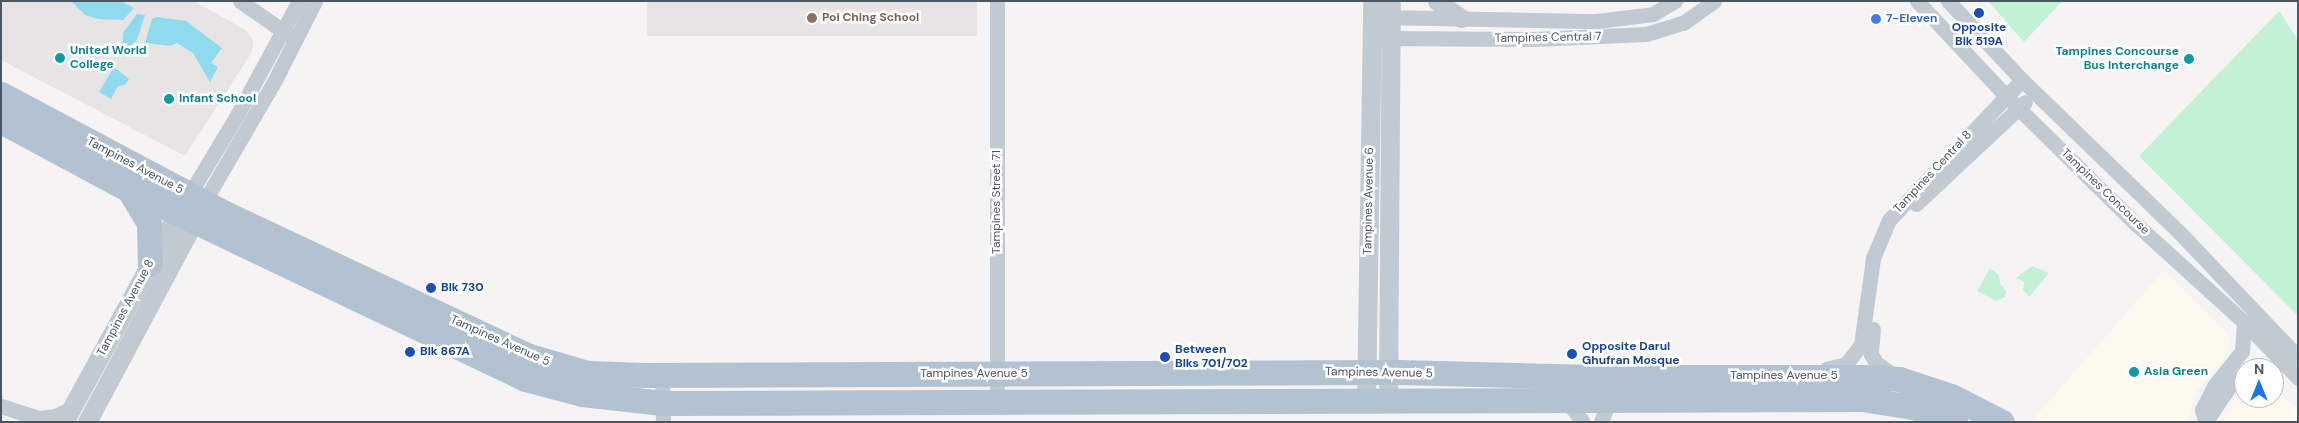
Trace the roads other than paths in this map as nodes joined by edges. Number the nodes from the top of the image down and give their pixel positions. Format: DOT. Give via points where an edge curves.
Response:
graph roads {
  1 [pos="240,1"];
  2 [pos="299,1"];
  3 [pos="315,1"];
  4 [pos="996,1"];
  5 [pos="1437,1"];
  6 [pos="1675,1"];
  7 [pos="1714,1"];
  8 [pos="1916,1"];
  9 [pos="1948,1"];
  10 [pos="1382,9"];
  11 [pos="1460,18"];
  12 [pos="289,35"];
  13 [pos="1382,38"];
  14 [pos="2022,80"];
  15 [pos="2035,93"];
  16 [pos="1,94"];
  17 [pos="2005,95"];
  18 [pos="2018,108"];
  19 [pos="1,121"];
  20 [pos="130,190"];
  21 [pos="191,207"];
  22 [pos="150,264"];
  23 [pos="2244,322"];
  24 [pos="2298,358"];
  25 [pos="1377,372"];
  26 [pos="996,374"];
  27 [pos="1787,374"];
  28 [pos="2284,374"];
  29 [pos="662,375"];
  30 [pos="1592,377"];
  31 [pos="2298,378"];
  32 [pos="1899,379"];
  33 [pos="2234,380"];
  34 [pos="1377,401"];
  35 [pos="1567,401"];
  36 [pos="996,402"];
  37 [pos="1,406"];
  38 [pos="1605,411"];
  39 [pos="662,412"];
  40 [pos="68,415"];
  41 [pos="87,422"];
  42 [pos="1583,422"];
  43 [pos="1955,422"];
  44 [pos="2002,422"];
  45 [pos="2206,422"];
  1 -- 12 [label="street"];
  2 -- 12 [label="street"];
  3 -- 12 [label="street"];
  4 -- 26 [label="street, Tampines Street 71"];
  5 -- 11 [label="street"];
  6 -- 11 [label="street, Tampines Central 7" via="1653,14 1624,19 1517,21"];
  7 -- 13 [label="street, Tampines Central 7" via="1683,23 1646,34 1534,39"];
  8 -- 17 [label="street, Tampines Concourse"];
  9 -- 14 [label="street, Tampines Concourse"];
  10 -- 11 [label="street, Tampines Central 7"];
  10 -- 13 [label="street, Tampines Avenue 6"];
  12 -- 21 [label="street" via="275,80"];
  13 -- 25 [label="street, Tampines Avenue 6"];
  14 -- 15 [label="street, Tampines Concourse"];
  14 -- 17 [label="street, Tampines Central 8"];
  15 -- 18 [label="street, Tampines Central 8"];
  15 -- 24 [label="street, Tampines Concourse" via="2179,232"];
  16 -- 21 [label="main road, Tampines Avenue 5"];
  17 -- 18 [label="street, Tampines Concourse"];
  17 -- 27 [label="street, Tampines Central 8" via="1889,220 1873,258 1861,345 1853,357 1846,364"];
  18 -- 23 [label="street, Tampines Concourse" via="2137,225"];
  18 -- 32 [label="street, Tampines Central 8" via="1919,200 1889,240 1882,260 1871,354 1876,362"];
  19 -- 20 [label="main road, Tampines Avenue 5"];
  20 -- 21 [label="main road, Tampines Avenue 5"];
  20 -- 22 [label="main road" via="149,223"];
  21 -- 22 [label="street, Tampines Avenue 8"];
  21 -- 29 [label="main road, Tampines Avenue 5" via="526,355 588,373"];
  21 -- 39 [label="main road, Tampines Avenue 5" via="525,379"];
  21 -- 41 [label="street, Tampines Avenue 8"];
  22 -- 40 [label="street, Tampines Avenue 8"];
  23 -- 31 [label="street, Tampines Concourse"];
  23 -- 45 [label="street" via="2242,351 2214,386 2202,410"];
  25 -- 26 [label="main road, Tampines Avenue 5"];
  25 -- 30 [label="main road, Tampines Avenue 5"];
  25 -- 34 [label="street, Tampines Avenue 6"];
  26 -- 29 [label="main road, Tampines Avenue 5"];
  26 -- 36 [label="street, Tampines Street 71"];
  27 -- 30 [label="main road, Tampines Avenue 5"];
  27 -- 32 [label="main road, Tampines Avenue 5"];
  28 -- 31 [label="street"];
  29 -- 39 [label="street"];
  30 -- 38 [label="main road" via="1603,387"];
  32 -- 44 [label="main road, Tampines Avenue 5" via="1951,396"];
  33 -- 45 [label="street"];
  34 -- 35 [label="main road, Tampines Avenue 5"];
  34 -- 36 [label="main road, Tampines Avenue 5"];
  35 -- 38 [label="main road, Tampines Avenue 5"];
  35 -- 42 [label="street"];
  36 -- 39 [label="main road, Tampines Avenue 5"];
  37 -- 40 [label="street" via="37,418"];
  38 -- 43 [label="main road, Tampines Avenue 5" via="1862,399 1913,407"];
}
